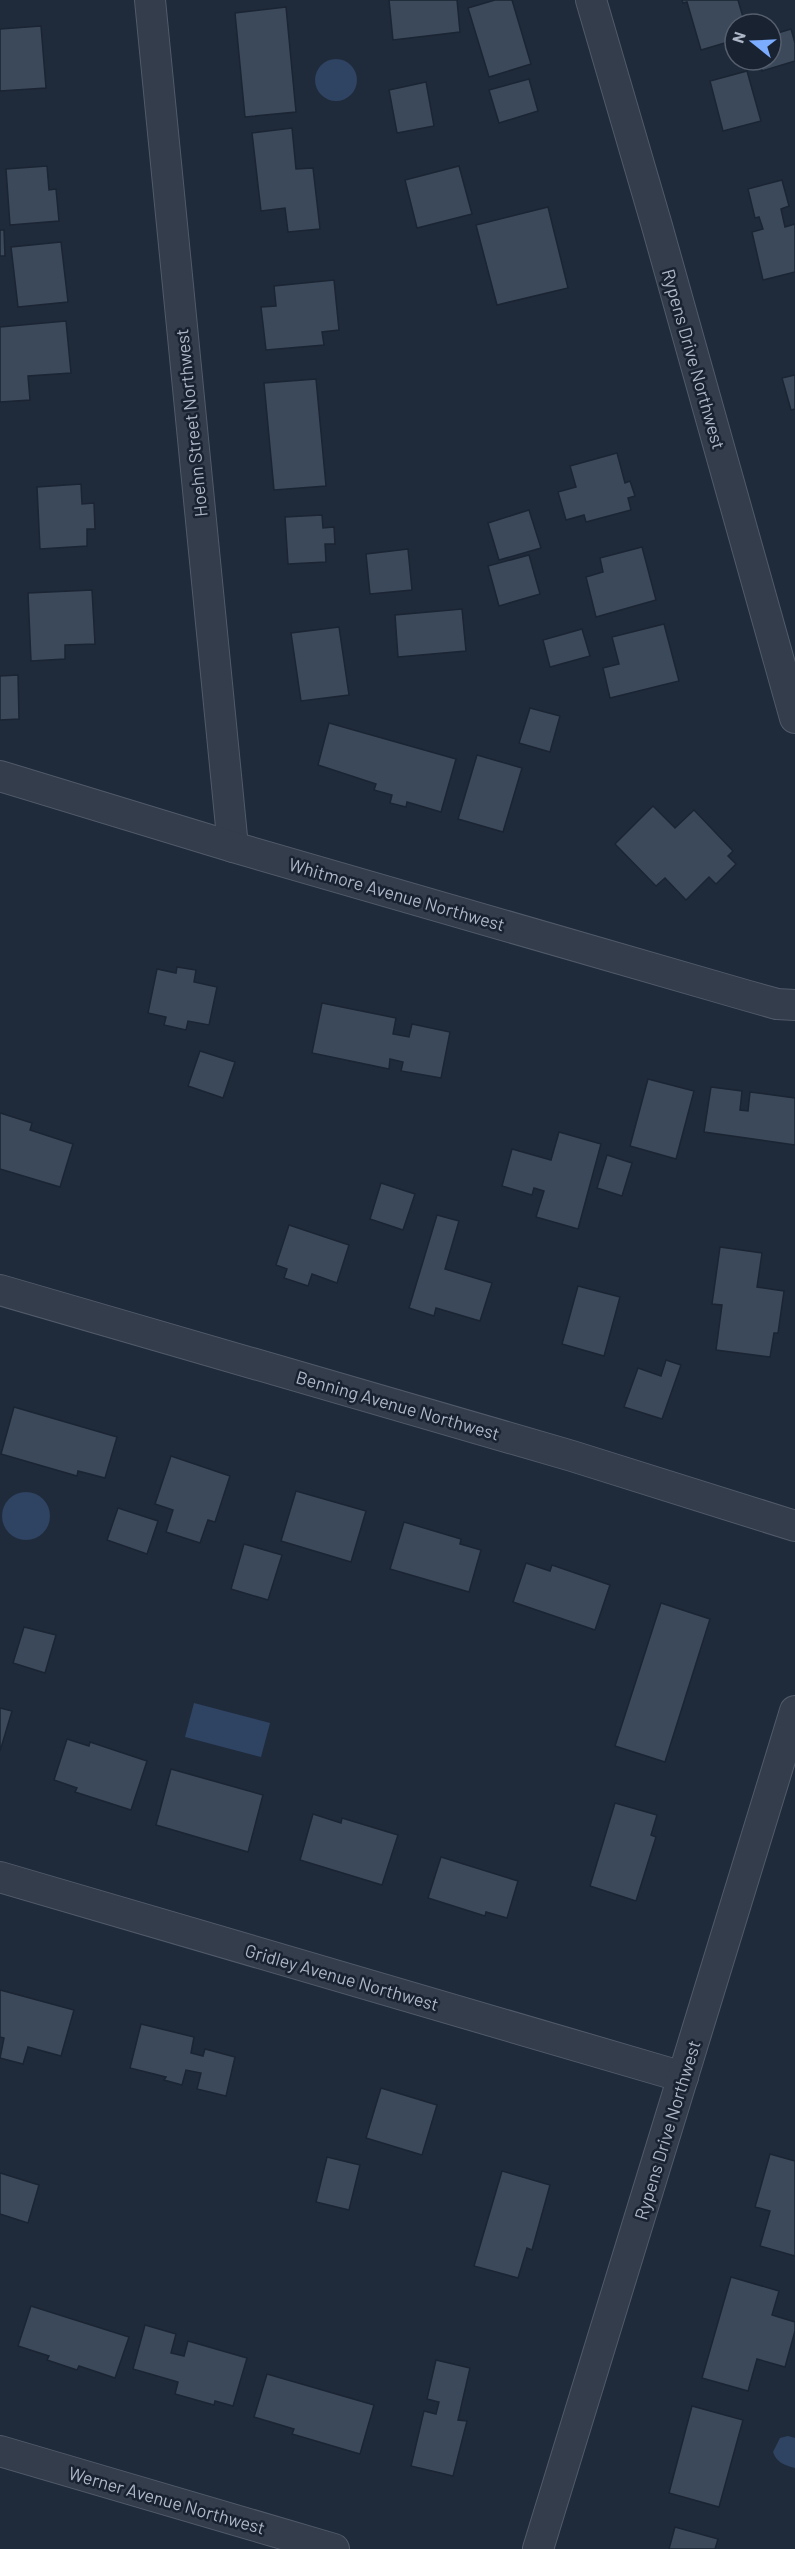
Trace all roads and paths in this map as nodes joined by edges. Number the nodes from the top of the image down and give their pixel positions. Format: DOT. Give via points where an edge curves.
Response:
graph roads {
  1 [pos="150,0"];
  2 [pos="591,0"];
  3 [pos="795,718"];
  4 [pos="0,776"];
  5 [pos="233,847"];
  6 [pos="795,1005"];
  7 [pos="0,1290"];
  8 [pos="795,1526"];
  9 [pos="795,1711"];
  10 [pos="0,1877"];
  11 [pos="683,2077"];
  12 [pos="0,2451"];
  13 [pos="334,2549"];
  14 [pos="538,2549"];
  1 -- 5 [label="street, Hoehn Street Northwest"];
  2 -- 3 [label="street, Rypens Drive Northwest"];
  4 -- 5 [label="street, Whitmore Avenue Northwest"];
  5 -- 6 [label="street, Whitmore Avenue Northwest" via="766,1000"];
  7 -- 8 [label="street, Benning Avenue Northwest" via="572,1456"];
  9 -- 11 [label="street, Rypens Drive Northwest"];
  10 -- 11 [label="street, Gridley Avenue Northwest"];
  11 -- 14 [label="street, Rypens Drive Northwest"];
  12 -- 13 [label="street, Werner Avenue Northwest"];
}
